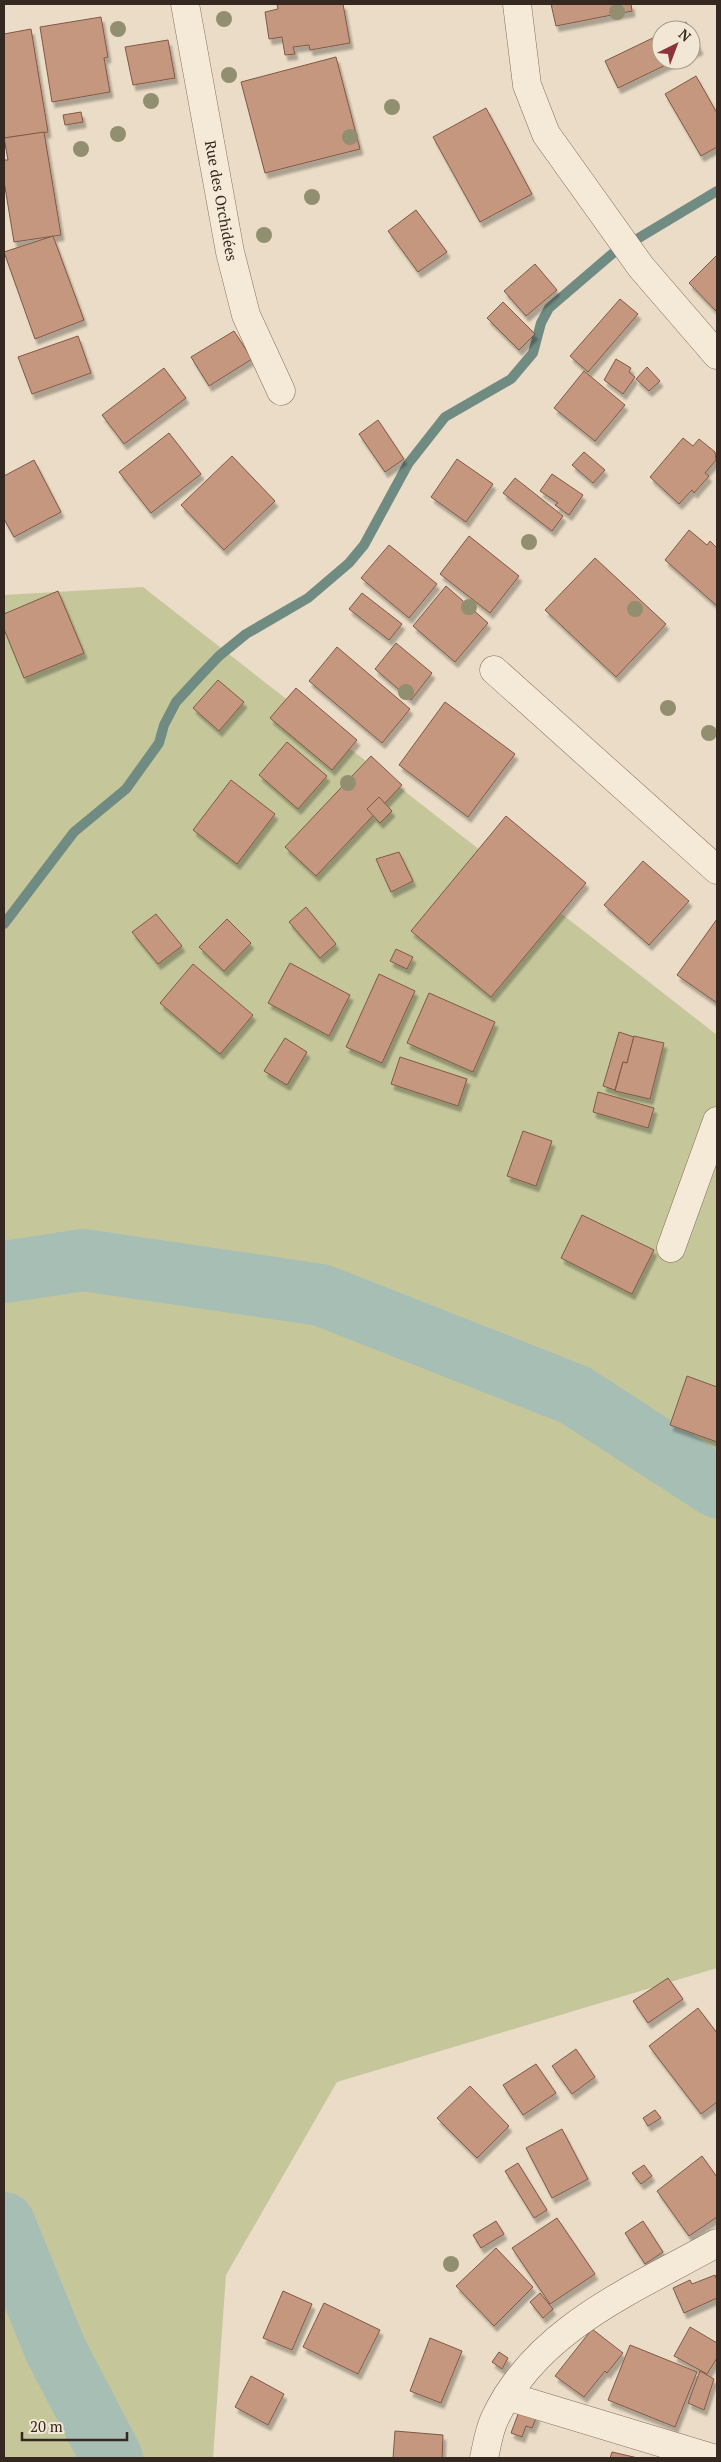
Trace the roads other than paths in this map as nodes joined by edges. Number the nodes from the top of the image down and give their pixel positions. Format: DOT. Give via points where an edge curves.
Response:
graph roads {
  1 [pos="186,4"];
  2 [pos="516,4"];
  3 [pos="717,355"];
  4 [pos="281,391"];
  5 [pos="494,670"];
  6 [pos="717,870"];
  7 [pos="717,1121"];
  8 [pos="671,1248"];
  9 [pos="717,2243"];
  10 [pos="507,2396"];
  11 [pos="484,2458"];
  12 [pos="712,2458"];
  1 -- 4 [label="street, Rue des Orchidées" via="230,252 246,315"];
  2 -- 3 [label="street" via="527,85 546,134 641,266"];
  5 -- 6 [label="street"];
  7 -- 8 [label="street"];
  9 -- 10 [label="street" via="598,2308 567,2329 526,2370"];
  10 -- 11 [label="street" via="494,2420"];
  10 -- 12 [label="street"];
}
